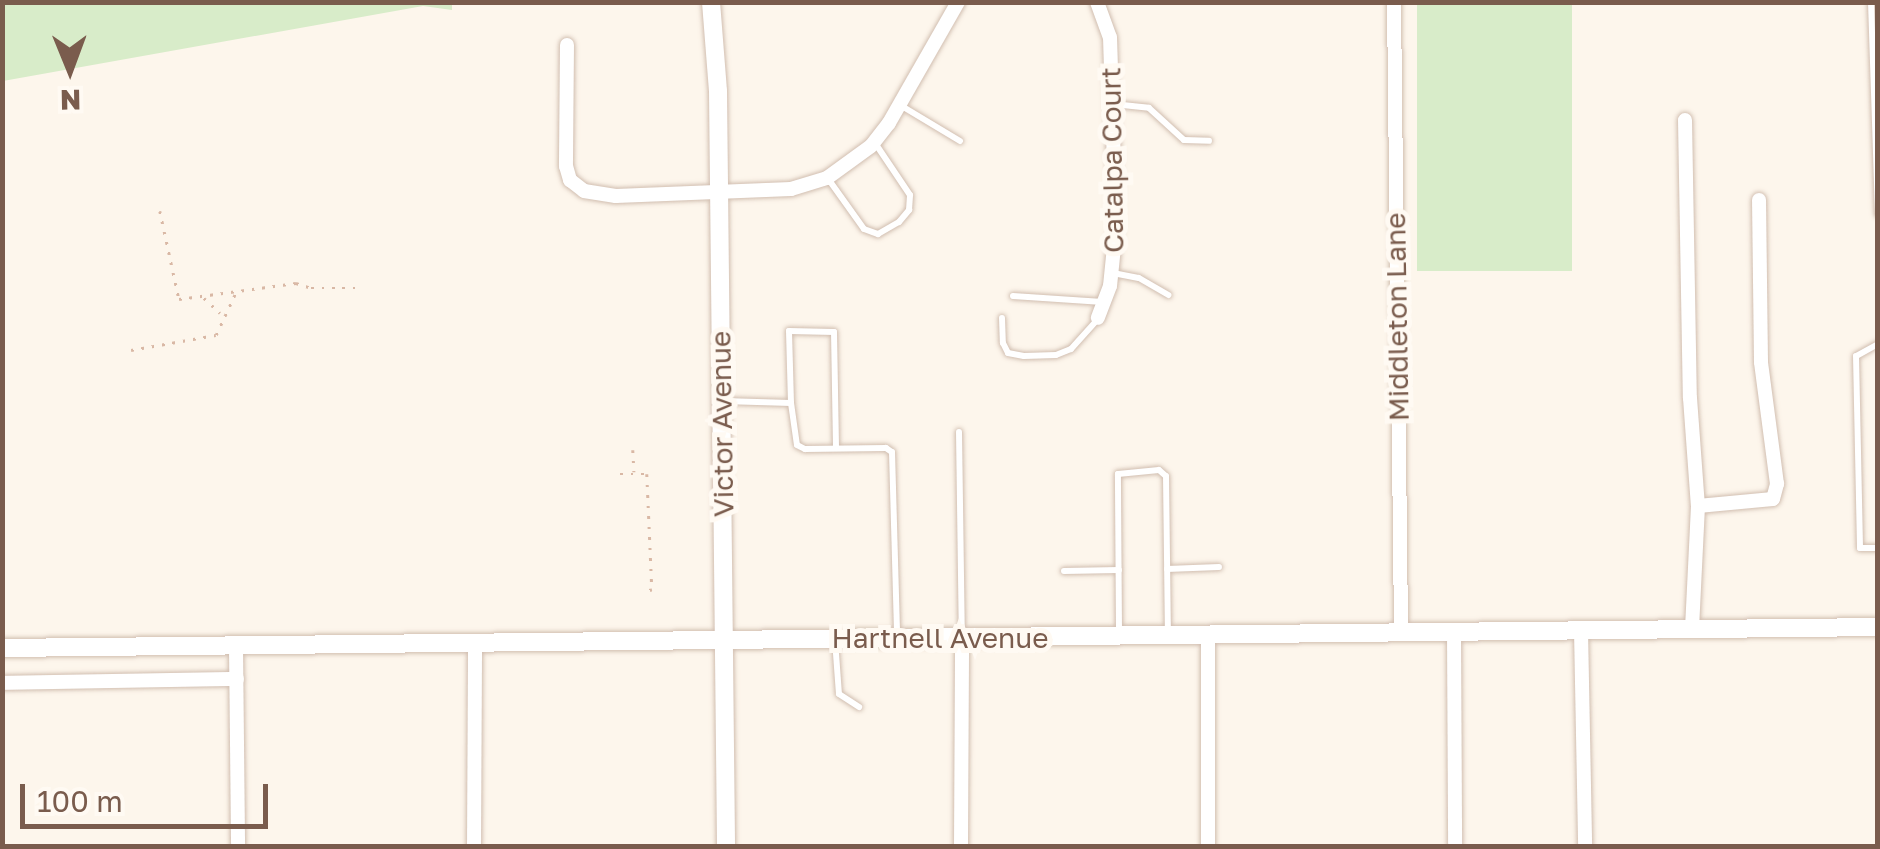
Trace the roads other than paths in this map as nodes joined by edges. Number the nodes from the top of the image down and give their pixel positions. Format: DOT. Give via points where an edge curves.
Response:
graph roads {
  1 [pos="711,2"];
  2 [pos="958,2"];
  3 [pos="1097,2"];
  4 [pos="1394,2"];
  5 [pos="1871,2"];
  6 [pos="567,45"];
  7 [pos="899,104"];
  8 [pos="1112,104"];
  9 [pos="1685,120"];
  10 [pos="960,140"];
  11 [pos="1209,141"];
  12 [pos="874,142"];
  13 [pos="827,178"];
  14 [pos="718,192"];
  15 [pos="1758,200"];
  16 [pos="1878,214"];
  17 [pos="1112,273"];
  18 [pos="1169,294"];
  19 [pos="1013,296"];
  20 [pos="1104,302"];
  21 [pos="1002,318"];
  22 [pos="1098,318"];
  23 [pos="1878,344"];
  24 [pos="721,401"];
  25 [pos="790,404"];
  26 [pos="959,432"];
  27 [pos="836,448"];
  28 [pos="1698,506"];
  29 [pos="1878,548"];
  30 [pos="1219,567"];
  31 [pos="1167,568"];
  32 [pos="1064,570"];
  33 [pos="1119,570"];
  34 [pos="1878,627"];
  35 [pos="1692,629"];
  36 [pos="1581,630"];
  37 [pos="1401,632"];
  38 [pos="1454,632"];
  39 [pos="1168,636"];
  40 [pos="1208,636"];
  41 [pos="1120,637"];
  42 [pos="897,638"];
  43 [pos="962,638"];
  44 [pos="835,639"];
  45 [pos="725,640"];
  46 [pos="475,642"];
  47 [pos="236,647"];
  48 [pos="2,648"];
  49 [pos="237,679"];
  50 [pos="2,683"];
  51 [pos="859,707"];
  52 [pos="238,846"];
  53 [pos="474,846"];
  54 [pos="726,846"];
  55 [pos="961,846"];
  56 [pos="1208,846"];
  57 [pos="1455,846"];
  58 [pos="1586,846"];
  1 -- 14 [label="main road, Victor Avenue"];
  2 -- 7 [label="street"];
  3 -- 8 [label="street, Catalpa Court" via="1110,37"];
  4 -- 37 [label="street, Middleton Lane"];
  5 -- 16 [label="lane"];
  6 -- 14 [label="street" via="570,180 600,195"];
  7 -- 10 [label="lane"];
  7 -- 12 [label="street"];
  8 -- 11 [label="lane" via="1149,108 1184,140"];
  8 -- 17 [label="street, Catalpa Court"];
  9 -- 28 [label="street"];
  12 -- 13 [label="street"];
  12 -- 13 [label="lane" via="910,195 899,222 878,234 864,229"];
  13 -- 14 [label="street" via="791,189"];
  14 -- 24 [label="main road, Victor Avenue"];
  15 -- 28 [label="street" via="1762,362 1777,484 1773,499"];
  17 -- 18 [label="lane"];
  17 -- 20 [label="street, Catalpa Court"];
  19 -- 20 [label="lane"];
  20 -- 22 [label="street, Catalpa Court"];
  21 -- 22 [label="lane" via="1002,343 1008,353 1024,356 1071,349"];
  23 -- 29 [label="lane" via="1856,356 1860,548"];
  24 -- 25 [label="lane"];
  24 -- 45 [label="main road, Victor Avenue"];
  25 -- 27 [label="lane" via="797,445"];
  25 -- 27 [label="lane" via="789,330 834,332"];
  26 -- 43 [label="lane"];
  27 -- 42 [label="lane" via="892,452"];
  28 -- 35 [label="street"];
  30 -- 31 [label="lane"];
  31 -- 33 [label="lane" via="1166,476 1127,470 1118,474"];
  31 -- 39 [label="lane"];
  32 -- 33 [label="lane"];
  33 -- 41 [label="lane"];
  34 -- 35 [label="main road, Hartnell Avenue"];
  35 -- 36 [label="main road, Hartnell Avenue"];
  36 -- 38 [label="main road, Hartnell Avenue"];
  36 -- 58 [label="street"];
  37 -- 38 [label="main road, Hartnell Avenue"];
  37 -- 40 [label="main road, Hartnell Avenue"];
  38 -- 57 [label="street"];
  39 -- 40 [label="main road, Hartnell Avenue"];
  39 -- 41 [label="main road, Hartnell Avenue"];
  40 -- 56 [label="street"];
  41 -- 43 [label="main road, Hartnell Avenue"];
  42 -- 43 [label="main road, Hartnell Avenue"];
  42 -- 44 [label="main road, Hartnell Avenue"];
  43 -- 55 [label="street"];
  44 -- 45 [label="main road, Hartnell Avenue"];
  44 -- 51 [label="lane" via="839,694"];
  45 -- 46 [label="main road, Hartnell Avenue"];
  45 -- 54 [label="main road, Victor Avenue"];
  46 -- 47 [label="main road, Hartnell Avenue"];
  46 -- 53 [label="street"];
  47 -- 48 [label="main road, Hartnell Avenue"];
  47 -- 49 [label="street"];
  49 -- 50 [label="street"];
  49 -- 52 [label="street"];
}
